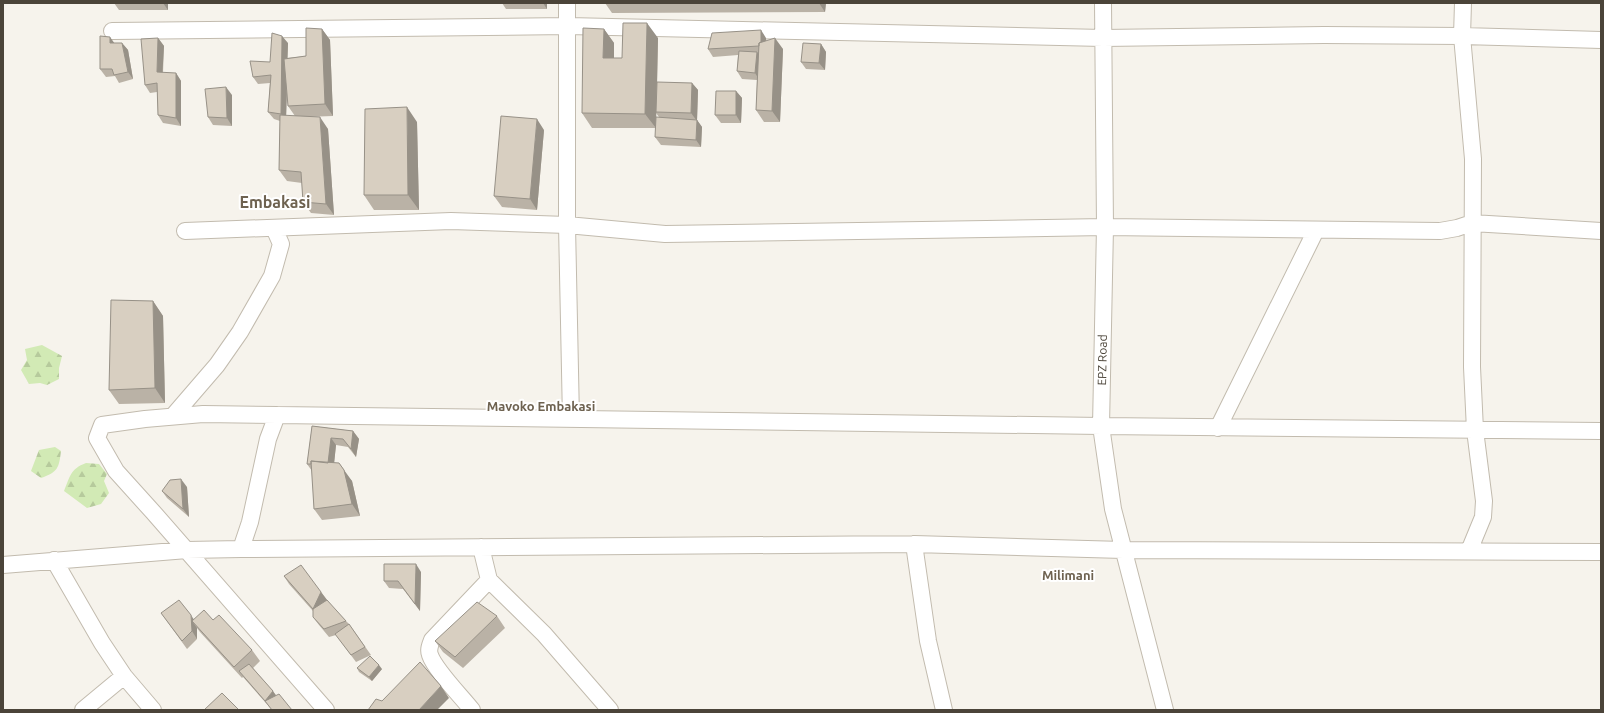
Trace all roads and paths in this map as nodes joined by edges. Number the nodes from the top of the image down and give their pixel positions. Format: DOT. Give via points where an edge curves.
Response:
graph roads {
  1 [pos="567,3"];
  2 [pos="1103,3"];
  3 [pos="1463,3"];
  4 [pos="568,26"];
  5 [pos="112,31"];
  6 [pos="1462,36"];
  7 [pos="1102,38"];
  8 [pos="1601,40"];
  9 [pos="1472,223"];
  10 [pos="567,225"];
  11 [pos="1105,227"];
  12 [pos="274,228"];
  13 [pos="1316,230"];
  14 [pos="185,231"];
  15 [pos="1601,231"];
  16 [pos="277,415"];
  17 [pos="173,416"];
  18 [pos="570,419"];
  19 [pos="1101,426"];
  20 [pos="1218,428"];
  21 [pos="1475,430"];
  22 [pos="1601,431"];
  23 [pos="914,544"];
  24 [pos="481,547"];
  25 [pos="241,548"];
  26 [pos="187,550"];
  27 [pos="1123,550"];
  28 [pos="1469,551"];
  29 [pos="1601,552"];
  30 [pos="54,560"];
  31 [pos="3,565"];
  32 [pos="489,580"];
  33 [pos="124,676"];
  34 [pos="83,710"];
  35 [pos="152,710"];
  36 [pos="326,710"];
  37 [pos="472,710"];
  38 [pos="610,710"];
  39 [pos="944,710"];
  40 [pos="1165,710"];
  1 -- 4 [label="street"];
  2 -- 7 [label="street, EPZ Road"];
  3 -- 6 [label="street"];
  4 -- 5 [label="street"];
  4 -- 7 [label="street"];
  4 -- 10 [label="street"];
  6 -- 7 [label="street"];
  6 -- 8 [label="street"];
  6 -- 9 [label="street" via="1473,159"];
  7 -- 11 [label="street, EPZ Road"];
  9 -- 13 [label="street" via="1440,231"];
  9 -- 15 [label="street"];
  9 -- 21 [label="street" via="1472,367"];
  10 -- 11 [label="street" via="665,234"];
  10 -- 12 [label="street" via="451,221"];
  10 -- 18 [label="street"];
  11 -- 13 [label="street"];
  11 -- 19 [label="street, EPZ Road"];
  12 -- 14 [label="street"];
  12 -- 17 [label="street" via="281,244 272,276 240,332 217,365"];
  13 -- 20 [label="street"];
  16 -- 17 [label="street"];
  16 -- 18 [label="street"];
  16 -- 25 [label="street" via="268,439 250,522"];
  17 -- 26 [label="street" via="102,424 97,438 116,471"];
  18 -- 19 [label="street"];
  19 -- 20 [label="street"];
  19 -- 27 [label="street, EPZ Road" via="1113,509"];
  20 -- 21 [label="street"];
  21 -- 22 [label="street"];
  21 -- 28 [label="street" via="1484,501 1483,517"];
  23 -- 24 [label="street"];
  23 -- 27 [label="street"];
  23 -- 39 [label="street" via="928,641"];
  24 -- 25 [label="street"];
  24 -- 32 [label="street"];
  25 -- 26 [label="street"];
  26 -- 30 [label="street"];
  26 -- 36 [label="street"];
  27 -- 28 [label="street"];
  27 -- 40 [label="street, EPZ Road"];
  28 -- 29 [label="street"];
  30 -- 31 [label="street"];
  30 -- 33 [label="street" via="102,644"];
  32 -- 37 [label="street" via="429,646 434,664"];
  32 -- 38 [label="street" via="544,634"];
  33 -- 34 [label="street"];
  33 -- 35 [label="street"];
}
